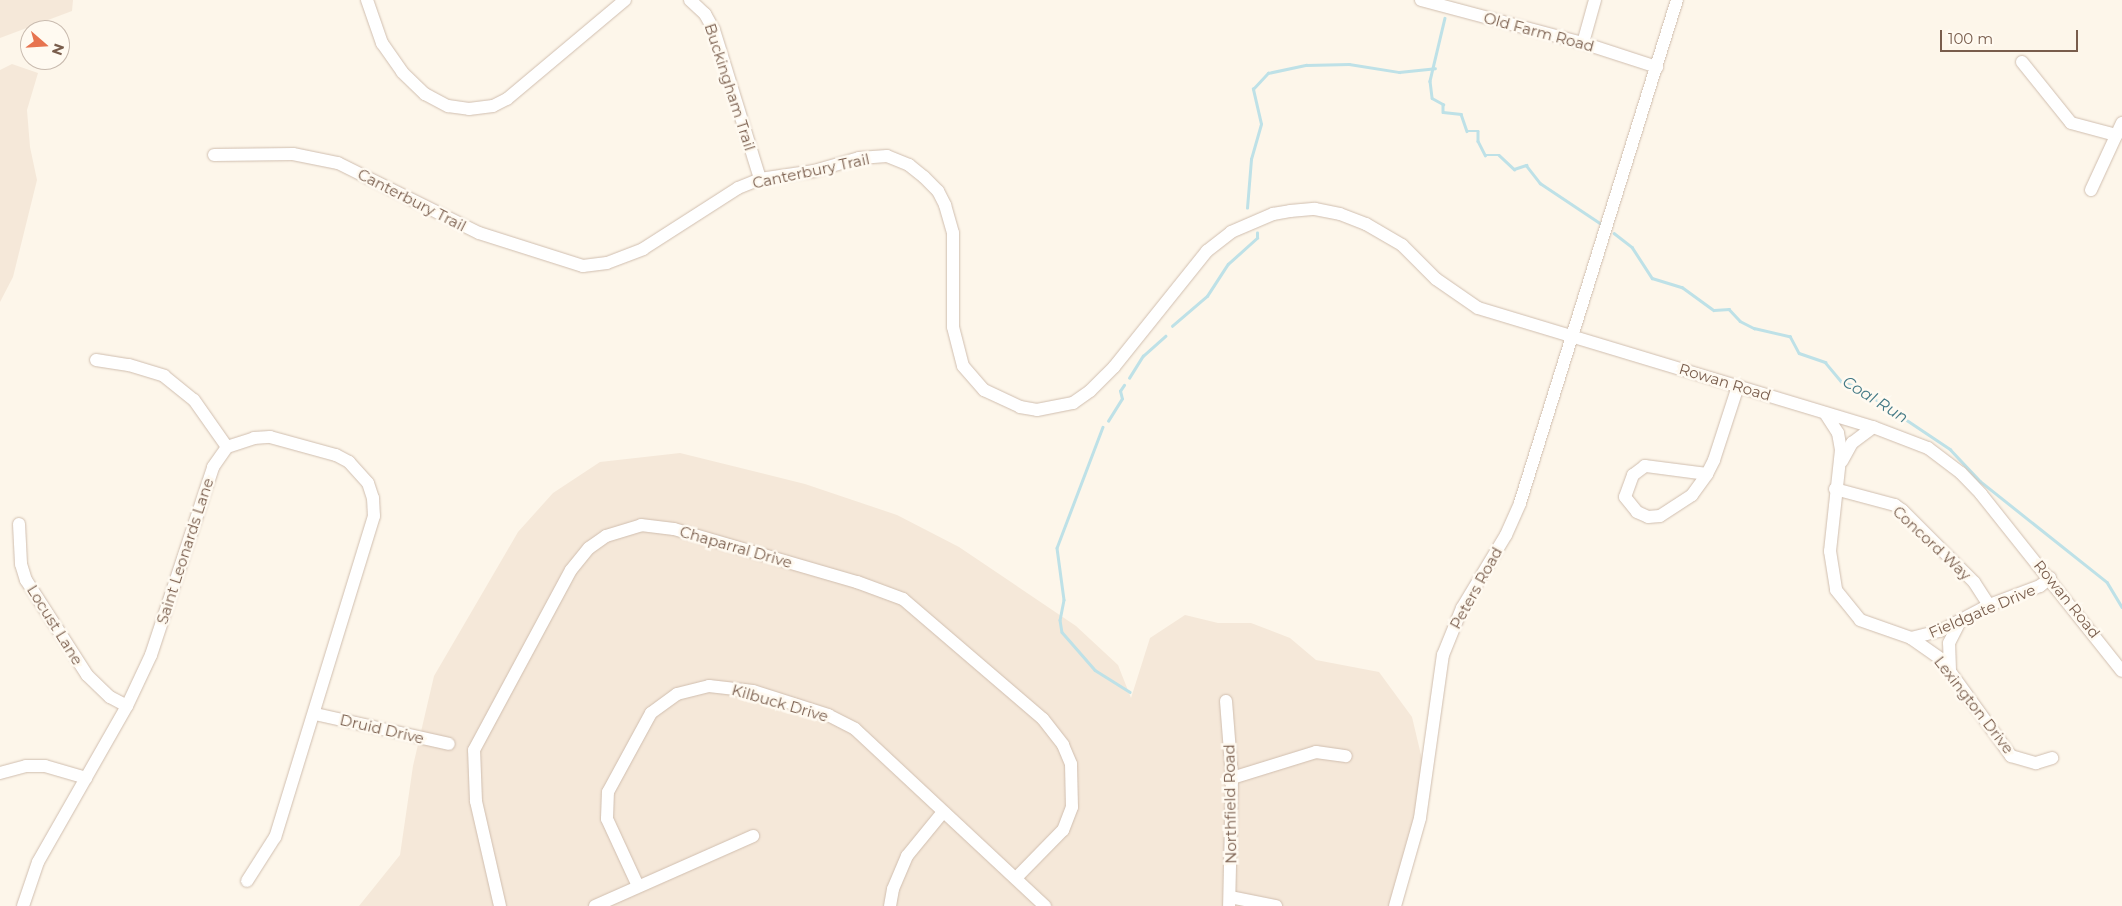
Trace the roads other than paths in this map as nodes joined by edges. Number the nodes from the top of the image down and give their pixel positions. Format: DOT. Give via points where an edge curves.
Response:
graph roads {
  1 [pos="367,0"];
  2 [pos="625,0"];
  3 [pos="690,0"];
  4 [pos="1421,0"];
  5 [pos="1595,0"];
  6 [pos="1677,0"];
  7 [pos="1582,43"];
  8 [pos="2022,62"];
  9 [pos="1656,68"];
  10 [pos="2122,123"];
  11 [pos="2116,135"];
  12 [pos="214,155"];
  13 [pos="760,179"];
  14 [pos="2091,190"];
  15 [pos="1573,336"];
  16 [pos="96,360"];
  17 [pos="1738,386"];
  18 [pos="1825,413"];
  19 [pos="1873,427"];
  20 [pos="227,447"];
  21 [pos="1841,463"];
  22 [pos="1707,474"];
  23 [pos="1835,489"];
  24 [pos="19,524"];
  25 [pos="2050,578"];
  26 [pos="1989,605"];
  27 [pos="1960,621"];
  28 [pos="1911,638"];
  29 [pos="1950,671"];
  30 [pos="2122,671"];
  31 [pos="1226,701"];
  32 [pos="127,706"];
  33 [pos="315,714"];
  34 [pos="449,744"];
  35 [pos="1346,756"];
  36 [pos="2052,758"];
  37 [pos="0,773"];
  38 [pos="86,778"];
  39 [pos="1232,778"];
  40 [pos="943,812"];
  41 [pos="753,836"];
  42 [pos="1016,878"];
  43 [pos="247,881"];
  44 [pos="638,886"];
  45 [pos="1229,902"];
  46 [pos="23,906"];
  47 [pos="500,906"];
  48 [pos="595,906"];
  49 [pos="890,906"];
  50 [pos="1045,906"];
  51 [pos="1276,906"];
  52 [pos="1395,906"];
  1 -- 2 [label="street" via="382,43 402,72 425,94 448,106 469,109 493,106 507,99"];
  3 -- 13 [label="street, Buckingham Trail" via="705,14 714,30"];
  4 -- 7 [label="street, Old Farm Road"];
  5 -- 7 [label="street"];
  6 -- 9 [label="street"];
  7 -- 9 [label="street, Old Farm Road"];
  8 -- 11 [label="street" via="2071,123"];
  9 -- 15 [label="street"];
  10 -- 11 [label="street"];
  11 -- 14 [label="street"];
  12 -- 13 [label="street, Canterbury Trail" via="293,154 338,163 479,233 583,266 607,263 643,249 738,188"];
  13 -- 15 [label="street, Canterbury Trail" via="814,171 859,158 887,156 924,176 938,191 953,233 953,327 963,366 984,390 1020,407 1055,409 1090,391 1114,367 1207,251 1241,227 1290,211 1315,209 1366,224 1402,245 1442,285 1478,308"];
  15 -- 17 [label="street, Rowan Road"];
  15 -- 52 [label="street, Peters Road" via="1520,503 1506,535 1462,608 1443,655 1420,818"];
  16 -- 20 [label="street" via="129,364 164,376 194,400"];
  17 -- 18 [label="street, Rowan Road"];
  17 -- 22 [label="street"];
  18 -- 19 [label="street, Rowan Road"];
  18 -- 21 [label="street, Lexington Drive" via="1841,441"];
  19 -- 21 [label="street, Lexington Drive" via="1852,442"];
  19 -- 25 [label="street, Rowan Road" via="1928,448 1961,473"];
  20 -- 32 [label="street, Saint Leonards Lane" via="206,484 151,655"];
  20 -- 33 [label="street" via="254,438 270,437 336,455 360,471 373,498 374,516"];
  21 -- 23 [label="street, Lexington Drive"];
  22 -- 22 [label="street" via="1692,495 1660,516 1648,517 1637,512 1625,497 1632,475 1645,466"];
  23 -- 26 [label="street, Concord Way" via="1895,505 1902,510 1974,582"];
  23 -- 28 [label="street, Lexington Drive" via="1830,551 1836,590 1860,620"];
  24 -- 32 [label="street, Locust Lane" via="21,564 26,580 87,676 110,697"];
  25 -- 26 [label="street, Fieldgate Drive" via="2040,586"];
  25 -- 30 [label="street, Rowan Road"];
  26 -- 27 [label="street, Fieldgate Drive"];
  27 -- 28 [label="street, Fieldgate Drive" via="1926,636"];
  27 -- 29 [label="street" via="1949,643"];
  28 -- 29 [label="street, Lexington Drive" via="1941,659"];
  29 -- 36 [label="street, Lexington Drive" via="2011,756 2036,763"];
  31 -- 39 [label="street, Northfield Road"];
  32 -- 38 [label="street, Saint Leonards Lane"];
  33 -- 34 [label="street, Druid Drive"];
  33 -- 43 [label="street" via="275,837"];
  35 -- 39 [label="street" via="1316,752"];
  37 -- 38 [label="street" via="26,766 45,766"];
  38 -- 46 [label="street, Saint Leonards Lane" via="38,862"];
  39 -- 45 [label="street, Northfield Road"];
  40 -- 42 [label="street, Kilbuck Drive"];
  40 -- 44 [label="street, Kilbuck Drive" via="855,729 828,715 753,691 717,686 693,688 651,713 608,792 607,819"];
  40 -- 49 [label="street" via="907,856 893,889"];
  41 -- 44 [label="street"];
  42 -- 47 [label="street, Chaparral Drive" via="1063,830 1072,807 1071,764 1063,745 1043,719 903,599 857,582 674,528 641,525 606,536 589,548 571,570 474,750 476,801"];
  42 -- 50 [label="street, Kilbuck Drive"];
  44 -- 48 [label="street"];
  45 -- 51 [label="street"];
}
